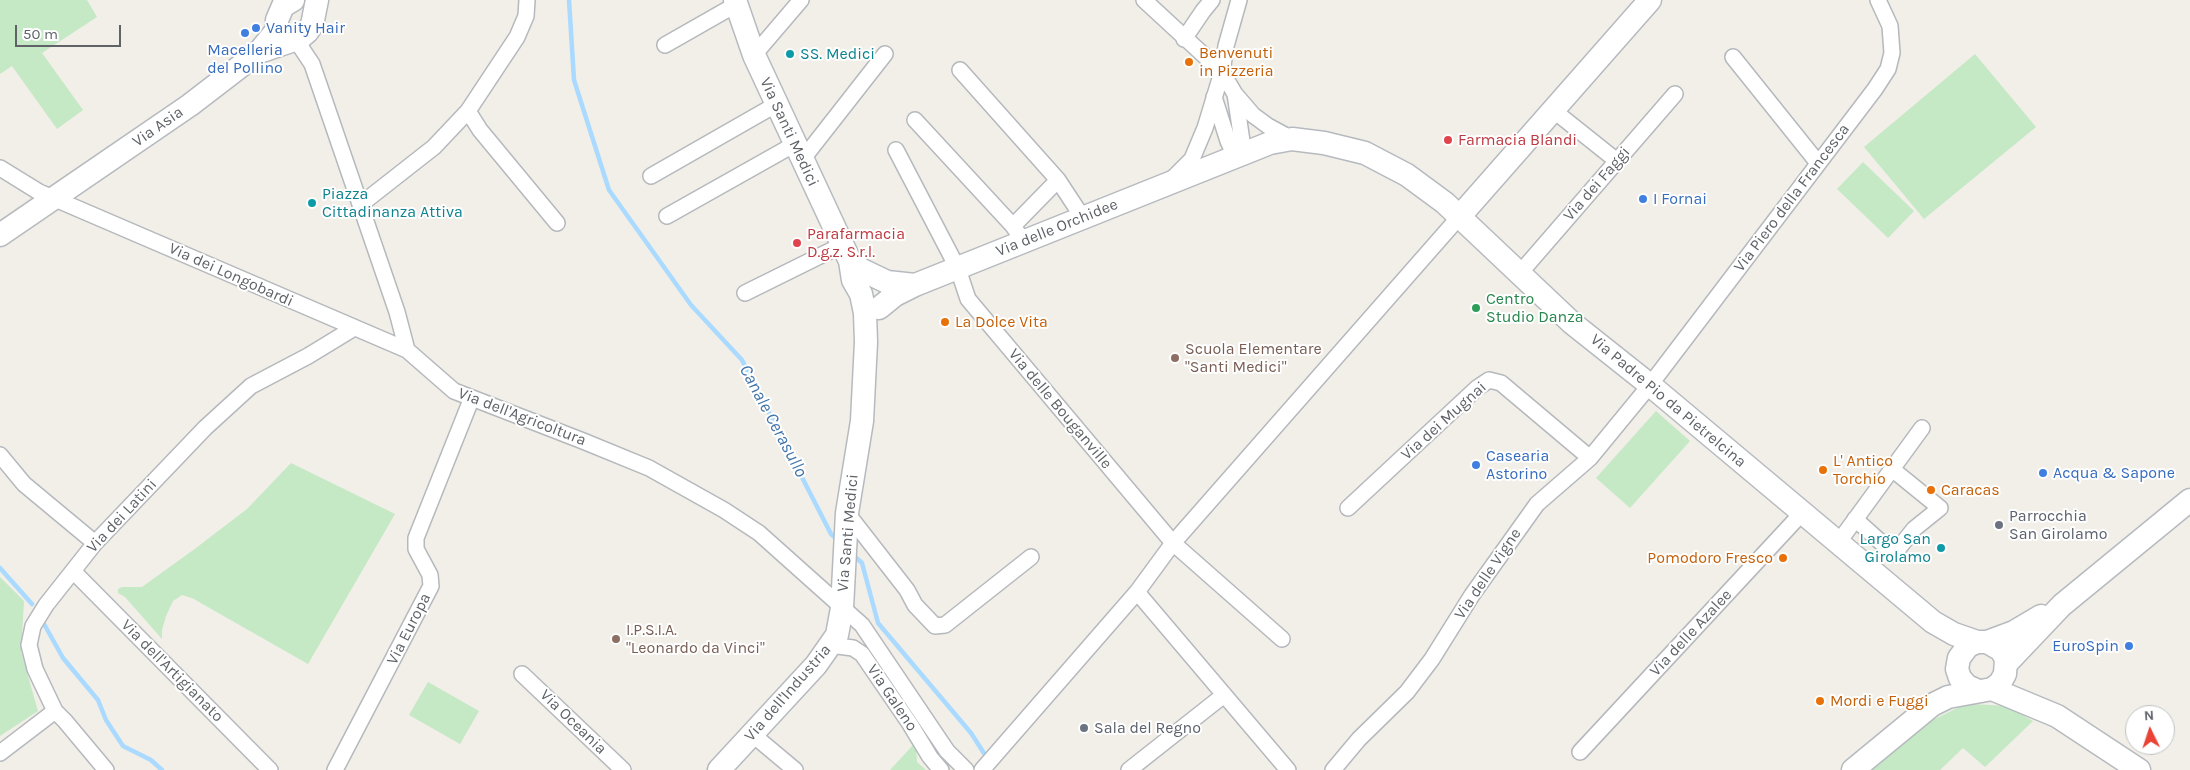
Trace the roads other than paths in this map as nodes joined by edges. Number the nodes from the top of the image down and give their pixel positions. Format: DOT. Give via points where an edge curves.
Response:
graph roads {
  1 [pos="527,0"];
  2 [pos="801,0"];
  3 [pos="1144,0"];
  4 [pos="1212,0"];
  5 [pos="1239,0"];
  6 [pos="1650,0"];
  7 [pos="1878,0"];
  8 [pos="736,2"];
  9 [pos="296,16"];
  10 [pos="1184,39"];
  11 [pos="665,45"];
  12 [pos="884,54"];
  13 [pos="754,55"];
  14 [pos="1733,57"];
  15 [pos="312,64"];
  16 [pos="960,70"];
  17 [pos="1222,72"];
  18 [pos="1235,94"];
  19 [pos="1675,94"];
  20 [pos="1214,97"];
  21 [pos="776,104"];
  22 [pos="1553,110"];
  23 [pos="468,111"];
  24 [pos="915,120"];
  25 [pos="1292,139"];
  26 [pos="896,150"];
  27 [pos="798,152"];
  28 [pos="1238,155"];
  29 [pos="1617,161"];
  30 [pos="1818,163"];
  31 [pos="0,168"];
  32 [pos="651,176"];
  33 [pos="1058,180"];
  34 [pos="1167,184"];
  35 [pos="55,198"];
  36 [pos="360,205"];
  37 [pos="667,216"];
  38 [pos="1460,216"];
  39 [pos="1082,218"];
  40 [pos="557,223"];
  41 [pos="1018,234"];
  42 [pos="0,235"];
  43 [pos="851,259"];
  44 [pos="958,269"];
  45 [pos="1520,273"];
  46 [pos="915,285"];
  47 [pos="745,293"];
  48 [pos="861,294"];
  49 [pos="879,308"];
  50 [pos="354,328"];
  51 [pos="866,342"];
  52 [pos="407,350"];
  53 [pos="1650,384"];
  54 [pos="471,400"];
  55 [pos="1922,428"];
  56 [pos="0,455"];
  57 [pos="1590,458"];
  58 [pos="1892,469"];
  59 [pos="2190,500"];
  60 [pos="1348,508"];
  61 [pos="847,513"];
  62 [pos="1802,513"];
  63 [pos="1855,519"];
  64 [pos="95,543"];
  65 [pos="1173,543"];
  66 [pos="1838,543"];
  67 [pos="1031,557"];
  68 [pos="74,572"];
  69 [pos="1137,592"];
  70 [pos="2062,605"];
  71 [pos="842,608"];
  72 [pos="1933,622"];
  73 [pos="1282,639"];
  74 [pos="1982,642"];
  75 [pos="830,645"];
  76 [pos="1957,666"];
  77 [pos="2006,667"];
  78 [pos="522,674"];
  79 [pos="1984,690"];
  80 [pos="1224,695"];
  81 [pos="1932,705"];
  82 [pos="55,711"];
  83 [pos="2057,716"];
  84 [pos="752,734"];
  85 [pos="1580,752"];
  86 [pos="0,753"];
  87 [pos="106,770"];
  88 [pos="270,770"];
  89 [pos="335,770"];
  90 [pos="623,770"];
  91 [pos="719,770"];
  92 [pos="795,770"];
  93 [pos="942,770"];
  94 [pos="966,770"];
  95 [pos="982,770"];
  96 [pos="1129,770"];
  97 [pos="1288,770"];
  98 [pos="1333,770"];
  99 [pos="1853,770"];
  100 [pos="2140,770"];
  1 -- 23 [label="street" via="526,16 517,37"];
  2 -- 13 [label="street"];
  3 -- 10 [label="street"];
  4 -- 10 [label="street"];
  5 -- 17 [label="street"];
  6 -- 22 [label="street"];
  7 -- 30 [label="street, Via Piero della Francesca" via="1890,26 1892,53 1888,69"];
  8 -- 11 [label="street"];
  8 -- 13 [label="street, Via Santi Medici"];
  9 -- 15 [label="street"];
  9 -- 15 [label="street"];
  9 -- 35 [label="street, Via Asia" via="259,52 190,105"];
  10 -- 17 [label="street"];
  12 -- 27 [label="street"];
  13 -- 21 [label="street, Via Santi Medici"];
  14 -- 30 [label="street"];
  15 -- 36 [label="street"];
  16 -- 33 [label="street"];
  17 -- 18 [label="street"];
  17 -- 20 [label="street"];
  18 -- 25 [label="street" via="1261,120"];
  18 -- 28 [label="street" via="1242,141"];
  19 -- 29 [label="street, Via dei Faggi"];
  20 -- 28 [label="street" via="1228,141"];
  20 -- 34 [label="street" via="1192,159"];
  21 -- 27 [label="street, Via Santi Medici"];
  21 -- 32 [label="street"];
  22 -- 29 [label="street"];
  22 -- 38 [label="street"];
  23 -- 36 [label="street" via="434,146"];
  23 -- 40 [label="street"];
  24 -- 41 [label="street"];
  25 -- 28 [label="street, Via Padre Pio da Pietrelcina"];
  25 -- 38 [label="street, Via Padre Pio da Pietrelcina" via="1365,153 1407,176"];
  26 -- 44 [label="street, Via delle Bouganville"];
  27 -- 37 [label="street"];
  27 -- 43 [label="street, Via Santi Medici"];
  28 -- 34 [label="street, Via delle Orchidee"];
  29 -- 45 [label="street, Via dei Faggi"];
  30 -- 53 [label="street, Via Piero della Francesca"];
  31 -- 35 [label="street, Via dei Longobardi"];
  33 -- 39 [label="street"];
  33 -- 41 [label="street"];
  34 -- 39 [label="street, Via delle Orchidee"];
  35 -- 42 [label="street, Via Asia"];
  35 -- 50 [label="street, Via dei Longobardi"];
  36 -- 52 [label="street"];
  38 -- 45 [label="street, Via Padre Pio da Pietrelcina"];
  38 -- 65 [label="street"];
  39 -- 41 [label="street, Via delle Orchidee"];
  41 -- 44 [label="street, Via delle Orchidee"];
  43 -- 46 [label="street" via="887,282"];
  43 -- 47 [label="street"];
  43 -- 48 [label="street, Via Santi Medici" via="853,280"];
  43 -- 49 [label="street, Via Santi Medici" via="873,289"];
  44 -- 46 [label="street, Via delle Orchidee"];
  44 -- 65 [label="street, Via delle Bouganville" via="968,299"];
  45 -- 53 [label="street, Via Padre Pio da Pietrelcina" via="1572,323"];
  46 -- 49 [label="street, Via delle Orchidee"];
  48 -- 49 [label="street, Via Santi Medici"];
  48 -- 51 [label="street, Via Santi Medici"];
  49 -- 51 [label="street, Via Santi Medici"];
  50 -- 52 [label="street, Via dei Longobardi"];
  50 -- 64 [label="street, Via dei Latini" via="251,386 205,428"];
  51 -- 61 [label="street, Via Santi Medici" via="862,421"];
  52 -- 54 [label="street, Via dell'Agricoltura" via="454,391"];
  53 -- 57 [label="street, Via delle Vigne"];
  53 -- 62 [label="street, Via Padre Pio da Pietrelcina"];
  54 -- 71 [label="street, Via dell'Agricoltura" via="583,440 649,468 759,533"];
  54 -- 89 [label="street, Via Europa" via="416,538 416,549 430,575 431,586"];
  55 -- 58 [label="street"];
  56 -- 64 [label="street" via="24,484"];
  57 -- 60 [label="street, Via dei Mugnai" via="1501,383 1489,380"];
  57 -- 98 [label="street, Via delle Vigne" via="1537,504 1417,679"];
  58 -- 63 [label="street"];
  58 -- 63 [label="street" via="1940,508 1914,529 1894,554"];
  59 -- 70 [label="street"];
  61 -- 67 [label="street" via="915,605 935,626 945,625"];
  61 -- 71 [label="street, Via Santi Medici"];
  62 -- 66 [label="street, Via Padre Pio da Pietrelcina"];
  62 -- 85 [label="street, Via delle Azalee"];
  63 -- 66 [label="street"];
  64 -- 68 [label="street, Via dei Latini"];
  65 -- 69 [label="street"];
  65 -- 73 [label="street, Via delle Bouganville"];
  66 -- 72 [label="street, Via Padre Pio da Pietrelcina"];
  68 -- 82 [label="street, Via dei Latini" via="33,626 29,645 35,669"];
  68 -- 88 [label="street, Via dell'Artigianato"];
  69 -- 80 [label="street"];
  69 -- 95 [label="street"];
  70 -- 74 [label="street" via="2014,632"];
  70 -- 77 [label="street"];
  71 -- 75 [label="street, Via dell'Industria" via="837,635"];
  71 -- 94 [label="street, Via Santi Medici" via="862,625 947,751"];
  72 -- 74 [label="street, Via Padre Pio da Pietrelcina" via="1954,634"];
  72 -- 76 [label="street, Via Padre Pio da Pietrelcina" via="1949,644"];
  74 -- 76 [label="street" via="1964,650"];
  74 -- 77 [label="street" via="2001,650"];
  75 -- 84 [label="street, Via dell'Industria"];
  75 -- 93 [label="street, Via Galeno" via="854,648 862,654"];
  76 -- 79 [label="street" via="1963,683"];
  76 -- 81 [label="street"];
  77 -- 79 [label="street" via="2003,679"];
  77 -- 83 [label="street"];
  78 -- 90 [label="street, Via Oceania"];
  79 -- 81 [label="street" via="1948,697"];
  79 -- 83 [label="street"];
  80 -- 96 [label="street"];
  80 -- 97 [label="street"];
  81 -- 99 [label="street"];
  82 -- 86 [label="street"];
  82 -- 87 [label="street, Via dei Latini"];
  83 -- 100 [label="street"];
  84 -- 91 [label="street, Via dell'Industria"];
  84 -- 92 [label="street"];
}
